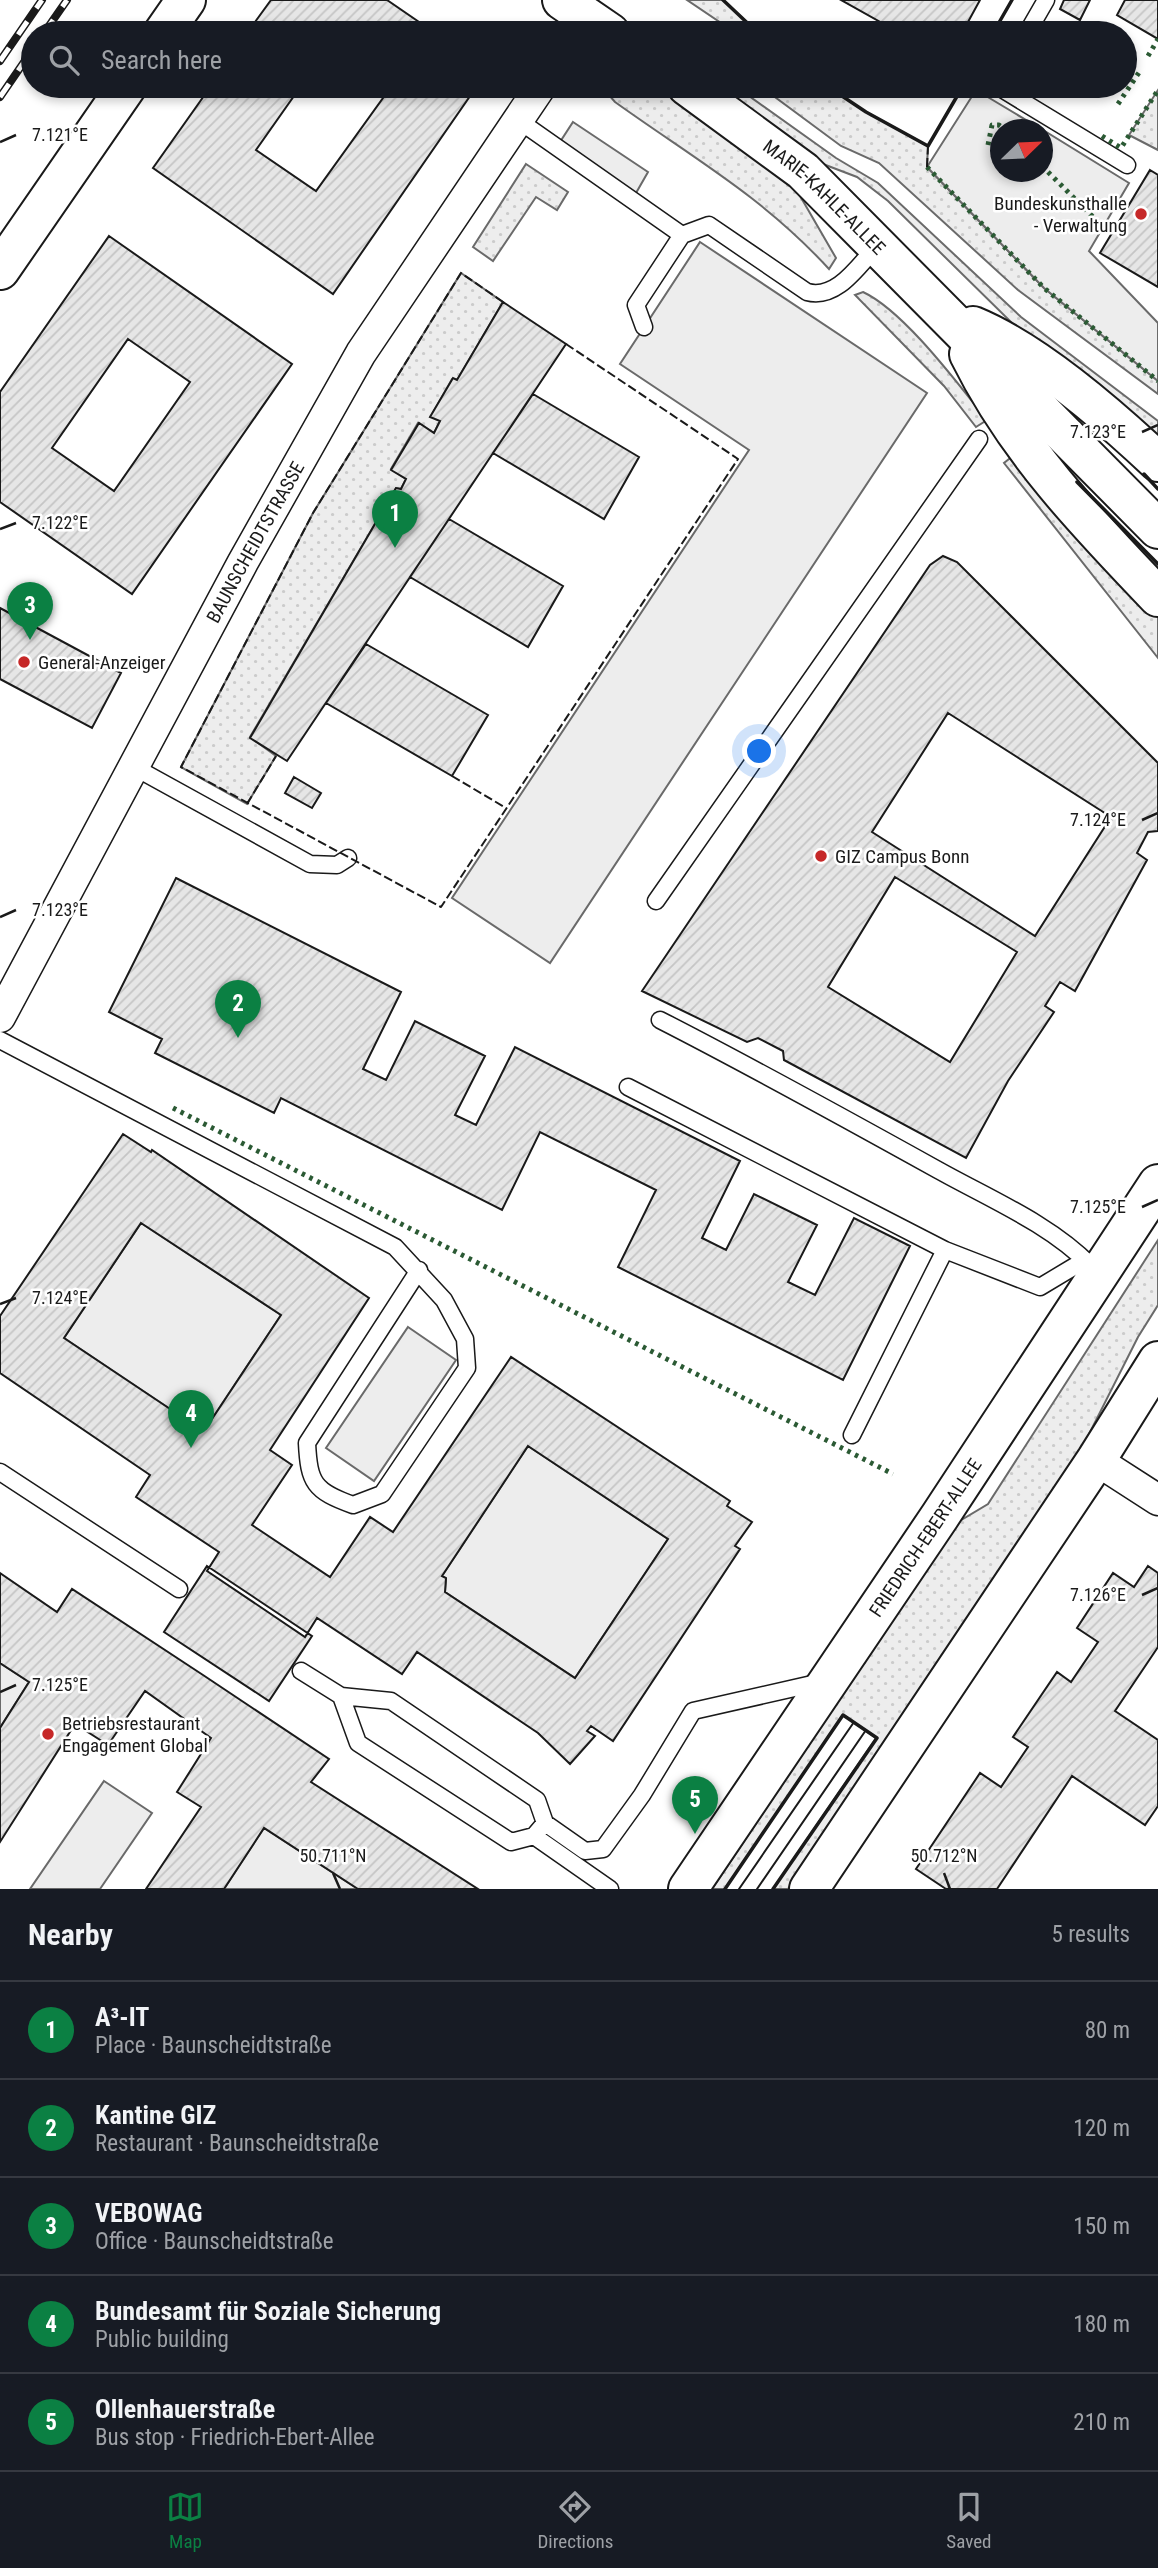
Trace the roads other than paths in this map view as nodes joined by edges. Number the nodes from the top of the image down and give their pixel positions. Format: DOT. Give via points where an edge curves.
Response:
graph roads {
  1 [pos="186,0"];
  2 [pos="1046,0"];
  3 [pos="171,21"];
  4 [pos="1034,21"];
  5 [pos="119,98"];
  6 [pos="533,98"];
  7 [pos="704,98"];
  8 [pos="1017,98"];
  9 [pos="518,120"];
  10 [pos="1127,165"];
  11 [pos="682,235"];
  12 [pos="878,244"];
  13 [pos="0,270"];
  14 [pos="951,318"];
  15 [pos="644,327"];
  16 [pos="979,439"];
  17 [pos="1158,461"];
  18 [pos="1158,529"];
  19 [pos="1158,597"];
  20 [pos="134,767"];
  21 [pos="348,858"];
  22 [pos="656,901"];
  23 [pos="2,1007"];
  24 [pos="660,1020"];
  25 [pos="0,1040"];
  26 [pos="628,1087"];
  27 [pos="1158,1184"];
  28 [pos="945,1250"];
  29 [pos="1092,1267"];
  30 [pos="419,1270"];
  31 [pos="1158,1361"];
  32 [pos="852,1435"];
  33 [pos="1096,1460"];
  34 [pos="0,1472"];
  35 [pos="1158,1500"];
  36 [pos="179,1589"];
  37 [pos="300,1671"];
  38 [pos="831,1680"];
  39 [pos="341,1696"];
  40 [pos="545,1823"];
  41 [pos="534,1836"];
  42 [pos="610,1889"];
  43 [pos="688,1889"];
  44 [pos="809,1889"];
  1 -- 3 [label="street"];
  2 -- 4 [label="lane"];
  5 -- 13 [label="street"];
  6 -- 9 [label="street, BAUNSCHEIDTSTRASSE"];
  7 -- 12 [label="street, MARIE-KAHLE-ALLEE" via="779,150"];
  8 -- 10 [label="lane"];
  9 -- 11 [label="lane"];
  9 -- 20 [label="street, BAUNSCHEIDTSTRASSE" via="361,354"];
  11 -- 12 [label="lane" via="709,225 816,295 828,294 839,285"];
  11 -- 15 [label="lane" via="636,305"];
  12 -- 14 [label="street, MARIE-KAHLE-ALLEE"];
  14 -- 17 [label="street, MARIE-KAHLE-ALLEE" via="1015,347"];
  14 -- 18 [label="street, MARIE-KAHLE-ALLEE"];
  14 -- 19 [label="street, MARIE-KAHLE-ALLEE" via="996,407 1016,435 1070,503"];
  16 -- 22 [label="lane"];
  20 -- 21 [label="lane" via="310,864 338,865"];
  20 -- 23 [label="street, BAUNSCHEIDTSTRASSE"];
  24 -- 29 [label="lane" via="1003,1206 1067,1243"];
  25 -- 30 [label="lane" via="395,1247"];
  26 -- 28 [label="lane"];
  27 -- 29 [label="street, FRIEDRICH-EBERT-ALLEE"];
  28 -- 29 [label="lane" via="1040,1287"];
  28 -- 32 [label="lane"];
  29 -- 38 [label="street, FRIEDRICH-EBERT-ALLEE"];
  30 -- 30 [label="lane" via="444,1300 464,1339 467,1367 382,1494 353,1506 329,1497 309,1475 307,1443"];
  31 -- 33 [label="street"];
  33 -- 35 [label="street"];
  33 -- 44 [label="street"];
  34 -- 36 [label="lane"];
  37 -- 39 [label="lane"];
  38 -- 40 [label="lane" via="693,1711 603,1849 585,1851"];
  38 -- 43 [label="street, FRIEDRICH-EBERT-ALLEE"];
  39 -- 40 [label="lane" via="391,1701 537,1800"];
  39 -- 41 [label="lane" via="358,1743 511,1842"];
  40 -- 41 [label="lane"];
  41 -- 42 [label="lane"];
}
